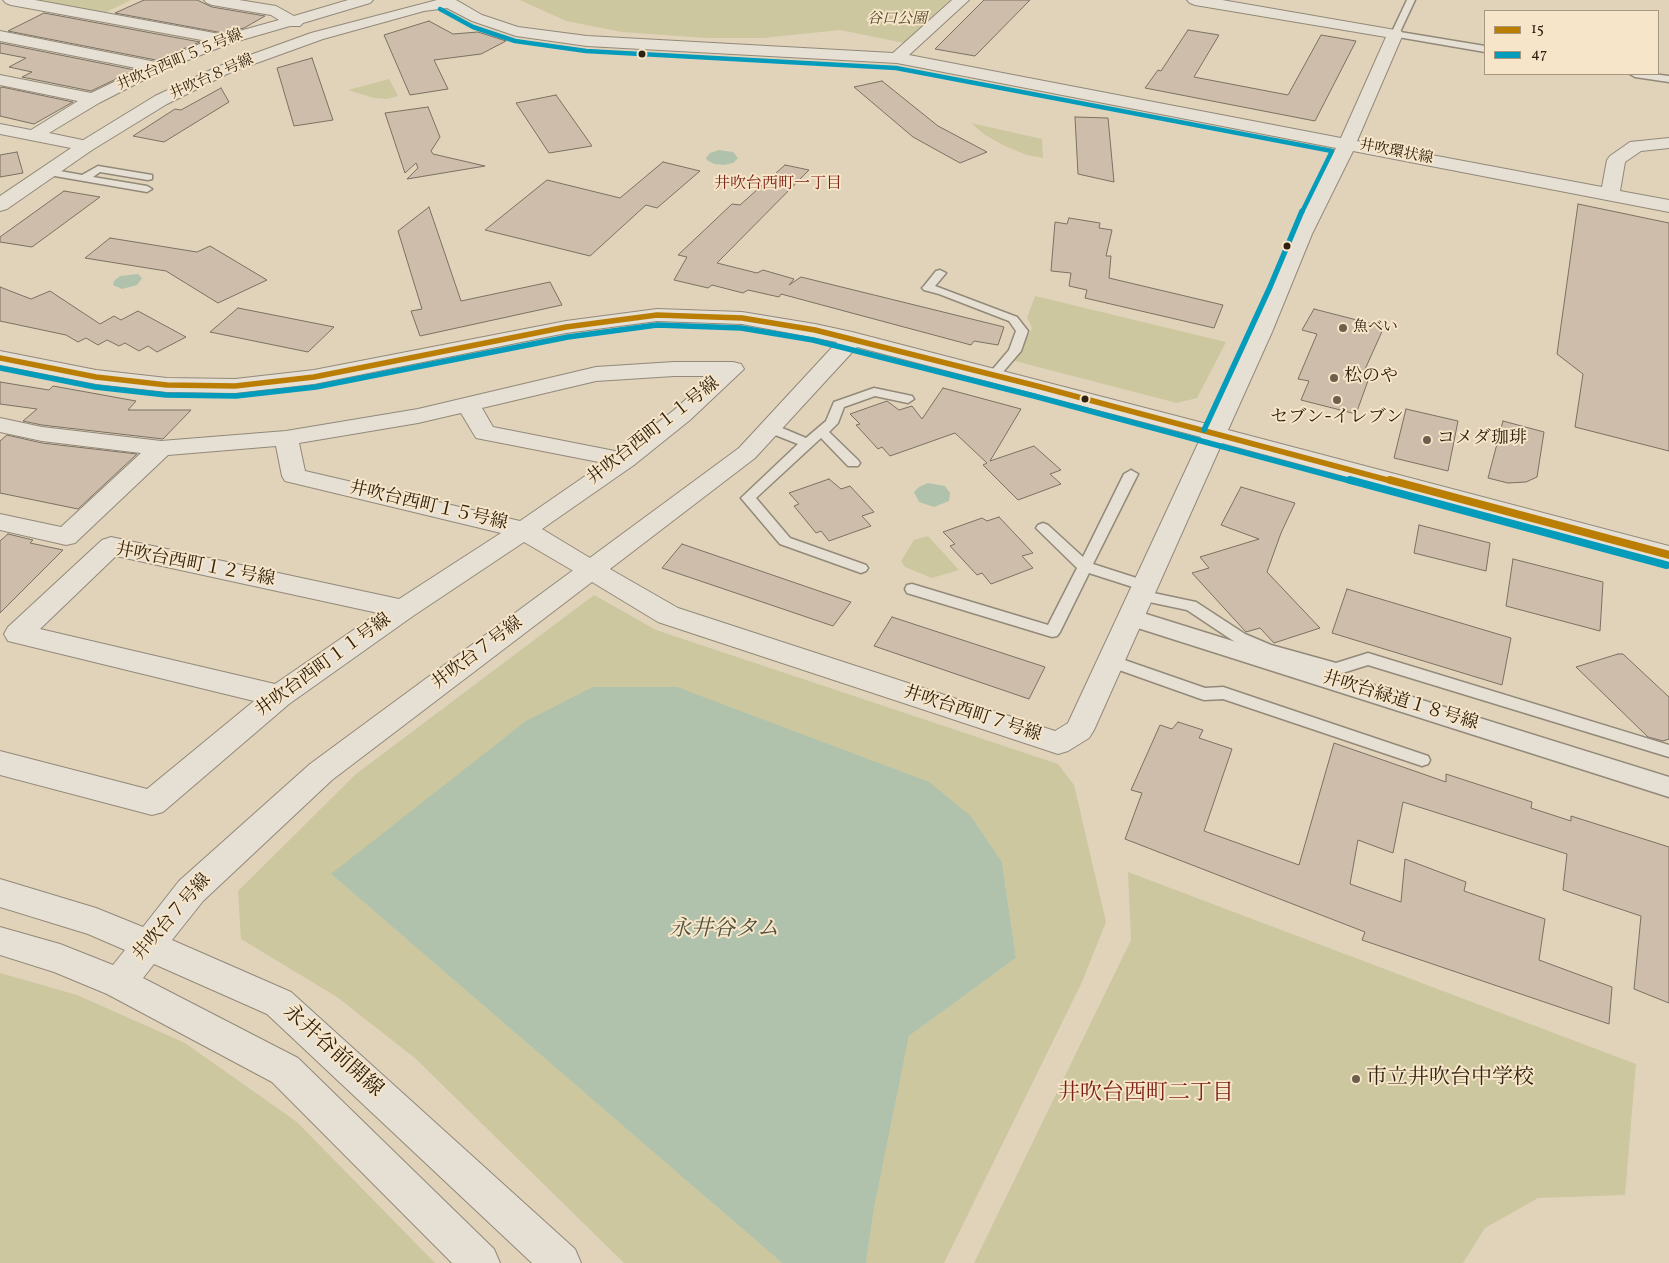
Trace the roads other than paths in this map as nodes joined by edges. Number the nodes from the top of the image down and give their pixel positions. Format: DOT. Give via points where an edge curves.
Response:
graph roads {
  1 [pos="11,0"];
  2 [pos="212,0"];
  3 [pos="365,0"];
  4 [pos="961,0"];
  5 [pos="1195,0"];
  6 [pos="1411,0"];
  7 [pos="446,1"];
  8 [pos="290,20"];
  9 [pos="1395,34"];
  10 [pos="0,36"];
  11 [pos="318,36"];
  12 [pos="225,40"];
  13 [pos="1484,49"];
  14 [pos="897,58"];
  15 [pos="157,67"];
  16 [pos="1641,75"];
  17 [pos="0,80"];
  18 [pos="1669,80"];
  19 [pos="93,99"];
  20 [pos="0,129"];
  21 [pos="33,136"];
  22 [pos="1668,143"];
  23 [pos="1347,144"];
  24 [pos="86,146"];
  25 [pos="48,172"];
  26 [pos="148,177"];
  27 [pos="84,178"];
  28 [pos="147,189"];
  29 [pos="1610,195"];
  30 [pos="0,205"];
  31 [pos="1669,206"];
  32 [pos="940,273"];
  33 [pos="852,339"];
  34 [pos="0,358"];
  35 [pos="993,376"];
  36 [pos="908,399"];
  37 [pos="468,404"];
  38 [pos="0,425"];
  39 [pos="770,428"];
  40 [pos="821,432"];
  41 [pos="1213,434"];
  42 [pos="286,438"];
  43 [pos="807,443"];
  44 [pos="161,448"];
  45 [pos="625,460"];
  46 [pos="852,463"];
  47 [pos="1131,474"];
  48 [pos="0,522"];
  49 [pos="1042,528"];
  50 [pos="524,530"];
  51 [pos="1669,555"];
  52 [pos="1084,567"];
  53 [pos="861,568"];
  54 [pos="591,570"];
  55 [pos="912,589"];
  56 [pos="1138,600"];
  57 [pos="403,609"];
  58 [pos="1110,661"];
  59 [pos="279,696"];
  60 [pos="1669,751"];
  61 [pos="1422,760"];
  62 [pos="0,763"];
  63 [pos="1669,787"];
  64 [pos="0,893"];
  65 [pos="0,941"];
  66 [pos="149,945"];
  67 [pos="119,983"];
  68 [pos="480,1263"];
  69 [pos="561,1263"];
  1 -- 12 [label="street"];
  2 -- 8 [label="street" via="276,11"];
  3 -- 8 [label="street, 井吹台西町５５号線"];
  4 -- 14 [label="street"];
  5 -- 9 [label="street"];
  6 -- 9 [label="lane"];
  7 -- 11 [label="street, 井吹台８号線"];
  7 -- 14 [label="street, 井吹環状線" via="477,18 516,31 587,40"];
  8 -- 11 [label="street"];
  8 -- 12 [label="street, 井吹台西町５５号線"];
  9 -- 13 [label="lane"];
  9 -- 23 [label="street, 井吹台西町７号線"];
  10 -- 15 [label="street"];
  11 -- 24 [label="street, 井吹台８号線" via="222,70 161,100"];
  12 -- 15 [label="street, 井吹台西町５５号線"];
  14 -- 23 [label="street, 井吹環状線"];
  15 -- 19 [label="street, 井吹台西町５５号線"];
  16 -- 18 [label="lane"];
  17 -- 19 [label="street"];
  19 -- 21 [label="street, 井吹台西町５５号線"];
  20 -- 21 [label="street"];
  21 -- 24 [label="street"];
  22 -- 29 [label="street" via="1636,146 1616,160"];
  23 -- 29 [label="street, 井吹環状線"];
  23 -- 41 [label="street, 井吹台西町７号線" via="1302,234 1276,299"];
  24 -- 25 [label="street, 井吹台８号線"];
  25 -- 27 [label="lane"];
  25 -- 30 [label="street, 井吹台８号線"];
  26 -- 27 [label="lane" via="98,169"];
  27 -- 28 [label="lane"];
  29 -- 31 [label="street, 井吹環状線"];
  32 -- 35 [label="lane" via="928,288 1013,319 1022,331 1015,351"];
  33 -- 34 [label="street" via="742,318 657,315 566,327 314,377 234,386 167,385 96,377"];
  33 -- 35 [label="street"];
  33 -- 39 [label="street, 井吹台７号線"];
  35 -- 41 [label="street"];
  36 -- 40 [label="lane" via="874,392 838,405 832,423"];
  37 -- 42 [label="street, 井吹台西町１１号線" via="418,416"];
  37 -- 45 [label="street" via="484,433"];
  37 -- 45 [label="street, 井吹台西町１１号線" via="596,374 674,369 733,370"];
  38 -- 44 [label="street, 井吹台西町１１号線" via="42,434"];
  39 -- 43 [label="lane"];
  39 -- 54 [label="street, 井吹台７号線" via="747,453"];
  40 -- 43 [label="lane"];
  40 -- 46 [label="lane"];
  41 -- 51 [label="street"];
  41 -- 56 [label="street, 井吹台西町７号線"];
  42 -- 44 [label="street, 井吹台西町１１号線"];
  42 -- 50 [label="street, 井吹台西町１５号線" via="294,476"];
  43 -- 53 [label="lane" via="748,498 785,541"];
  44 -- 48 [label="street" via="66,537"];
  45 -- 50 [label="street, 井吹台西町１１号線"];
  47 -- 52 [label="lane"];
  49 -- 52 [label="lane"];
  50 -- 54 [label="street, 井吹台西町１５号線"];
  50 -- 57 [label="street, 井吹台西町１１号線"];
  52 -- 55 [label="lane" via="1052,632"];
  52 -- 56 [label="lane"];
  54 -- 58 [label="street, 井吹台西町７号線" via="668,615 1058,744 1079,730"];
  54 -- 66 [label="street, 井吹台７号線" via="321,772 191,891"];
  56 -- 58 [label="street, 井吹台西町７号線"];
  56 -- 60 [label="lane" via="1190,606 1240,638 1336,669 1368,659"];
  56 -- 63 [label="street, 井吹台緑道１８号線"];
  57 -- 59 [label="street, 井吹台西町１１号線"];
  57 -- 59 [label="street, 井吹台西町１２号線" via="111,546 18,634"];
  58 -- 61 [label="lane" via="1204,694 1223,693"];
  59 -- 62 [label="street, 井吹台西町１１号線" via="152,803"];
  64 -- 66 [label="street, 永井谷前開線" via="96,922"];
  65 -- 67 [label="street" via="60,959"];
  66 -- 67 [label="street, 井吹台７号線"];
  66 -- 69 [label="street, 永井谷前開線" via="279,1003"];
  67 -- 68 [label="street" via="285,1070"];
}
